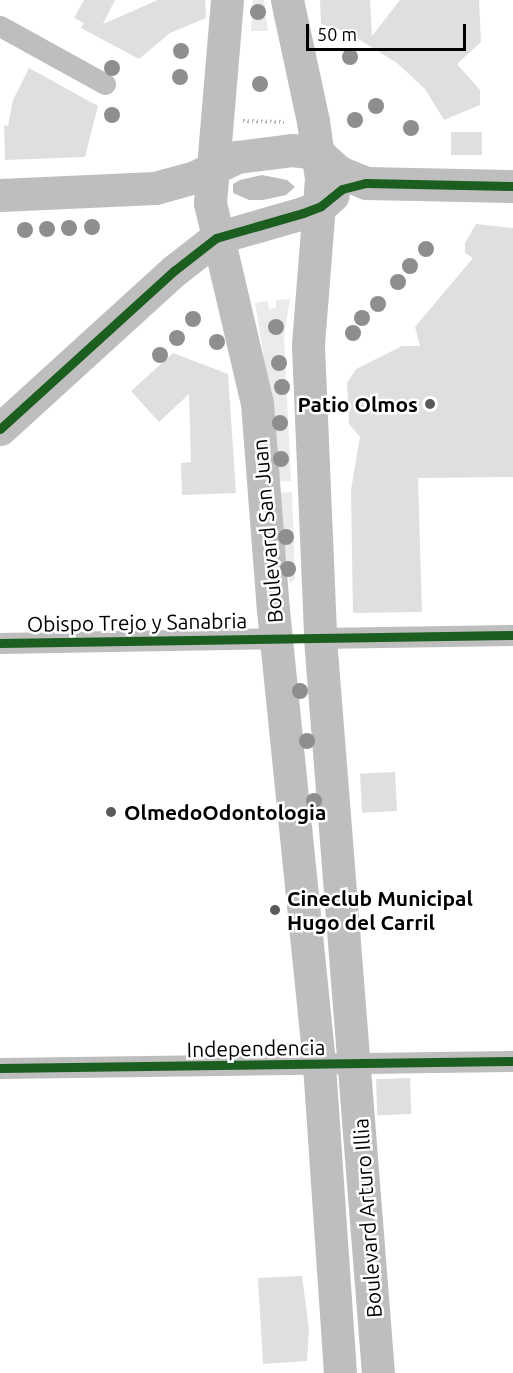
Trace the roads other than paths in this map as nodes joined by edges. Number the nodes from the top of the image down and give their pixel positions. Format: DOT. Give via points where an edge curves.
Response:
graph roads {
  1 [pos="227,0"];
  2 [pos="287,0"];
  3 [pos="0,26"];
  4 [pos="105,84"];
  5 [pos="318,153"];
  6 [pos="211,170"];
  7 [pos="366,183"];
  8 [pos="513,186"];
  9 [pos="0,195"];
  10 [pos="321,206"];
  11 [pos="216,238"];
  12 [pos="0,429"];
  13 [pos="513,635"];
  14 [pos="276,638"];
  15 [pos="320,638"];
  16 [pos="0,643"];
  17 [pos="513,1061"];
  18 [pos="356,1064"];
  19 [pos="319,1065"];
  20 [pos="0,1068"];
  21 [pos="340,1373"];
  22 [pos="378,1373"];
  1 -- 6 [label="main road, Boulevard San Juan"];
  2 -- 5 [label="main road, Boulevard San Juan"];
  3 -- 4 [label="street"];
  5 -- 6 [label="main road" via="266,151 237,157"];
  5 -- 7 [label="main road" via="339,172"];
  5 -- 10 [label="main road, Boulevard San Juan"];
  6 -- 9 [label="main road" via="155,188"];
  6 -- 11 [label="main road, Boulevard San Juan" via="210,203"];
  7 -- 8 [label="main road"];
  7 -- 10 [label="main road" via="342,189"];
  10 -- 11 [label="main road"];
  10 -- 15 [label="main road, Boulevard San Juan" via="308,346"];
  11 -- 12 [label="main road"];
  11 -- 14 [label="main road, Boulevard San Juan" via="257,403"];
  13 -- 15 [label="street"];
  14 -- 16 [label="street, Obispo Trejo y Sanabria"];
  14 -- 19 [label="main road, Boulevard San Juan"];
  15 -- 18 [label="main road, Boulevard San Juan"];
  17 -- 18 [label="street, Independencia"];
  18 -- 19 [label="street, Independencia"];
  18 -- 22 [label="main road, Boulevard Arturo Illia"];
  19 -- 20 [label="street, Independencia"];
  19 -- 21 [label="main road, Boulevard Arturo Illia"];
}
